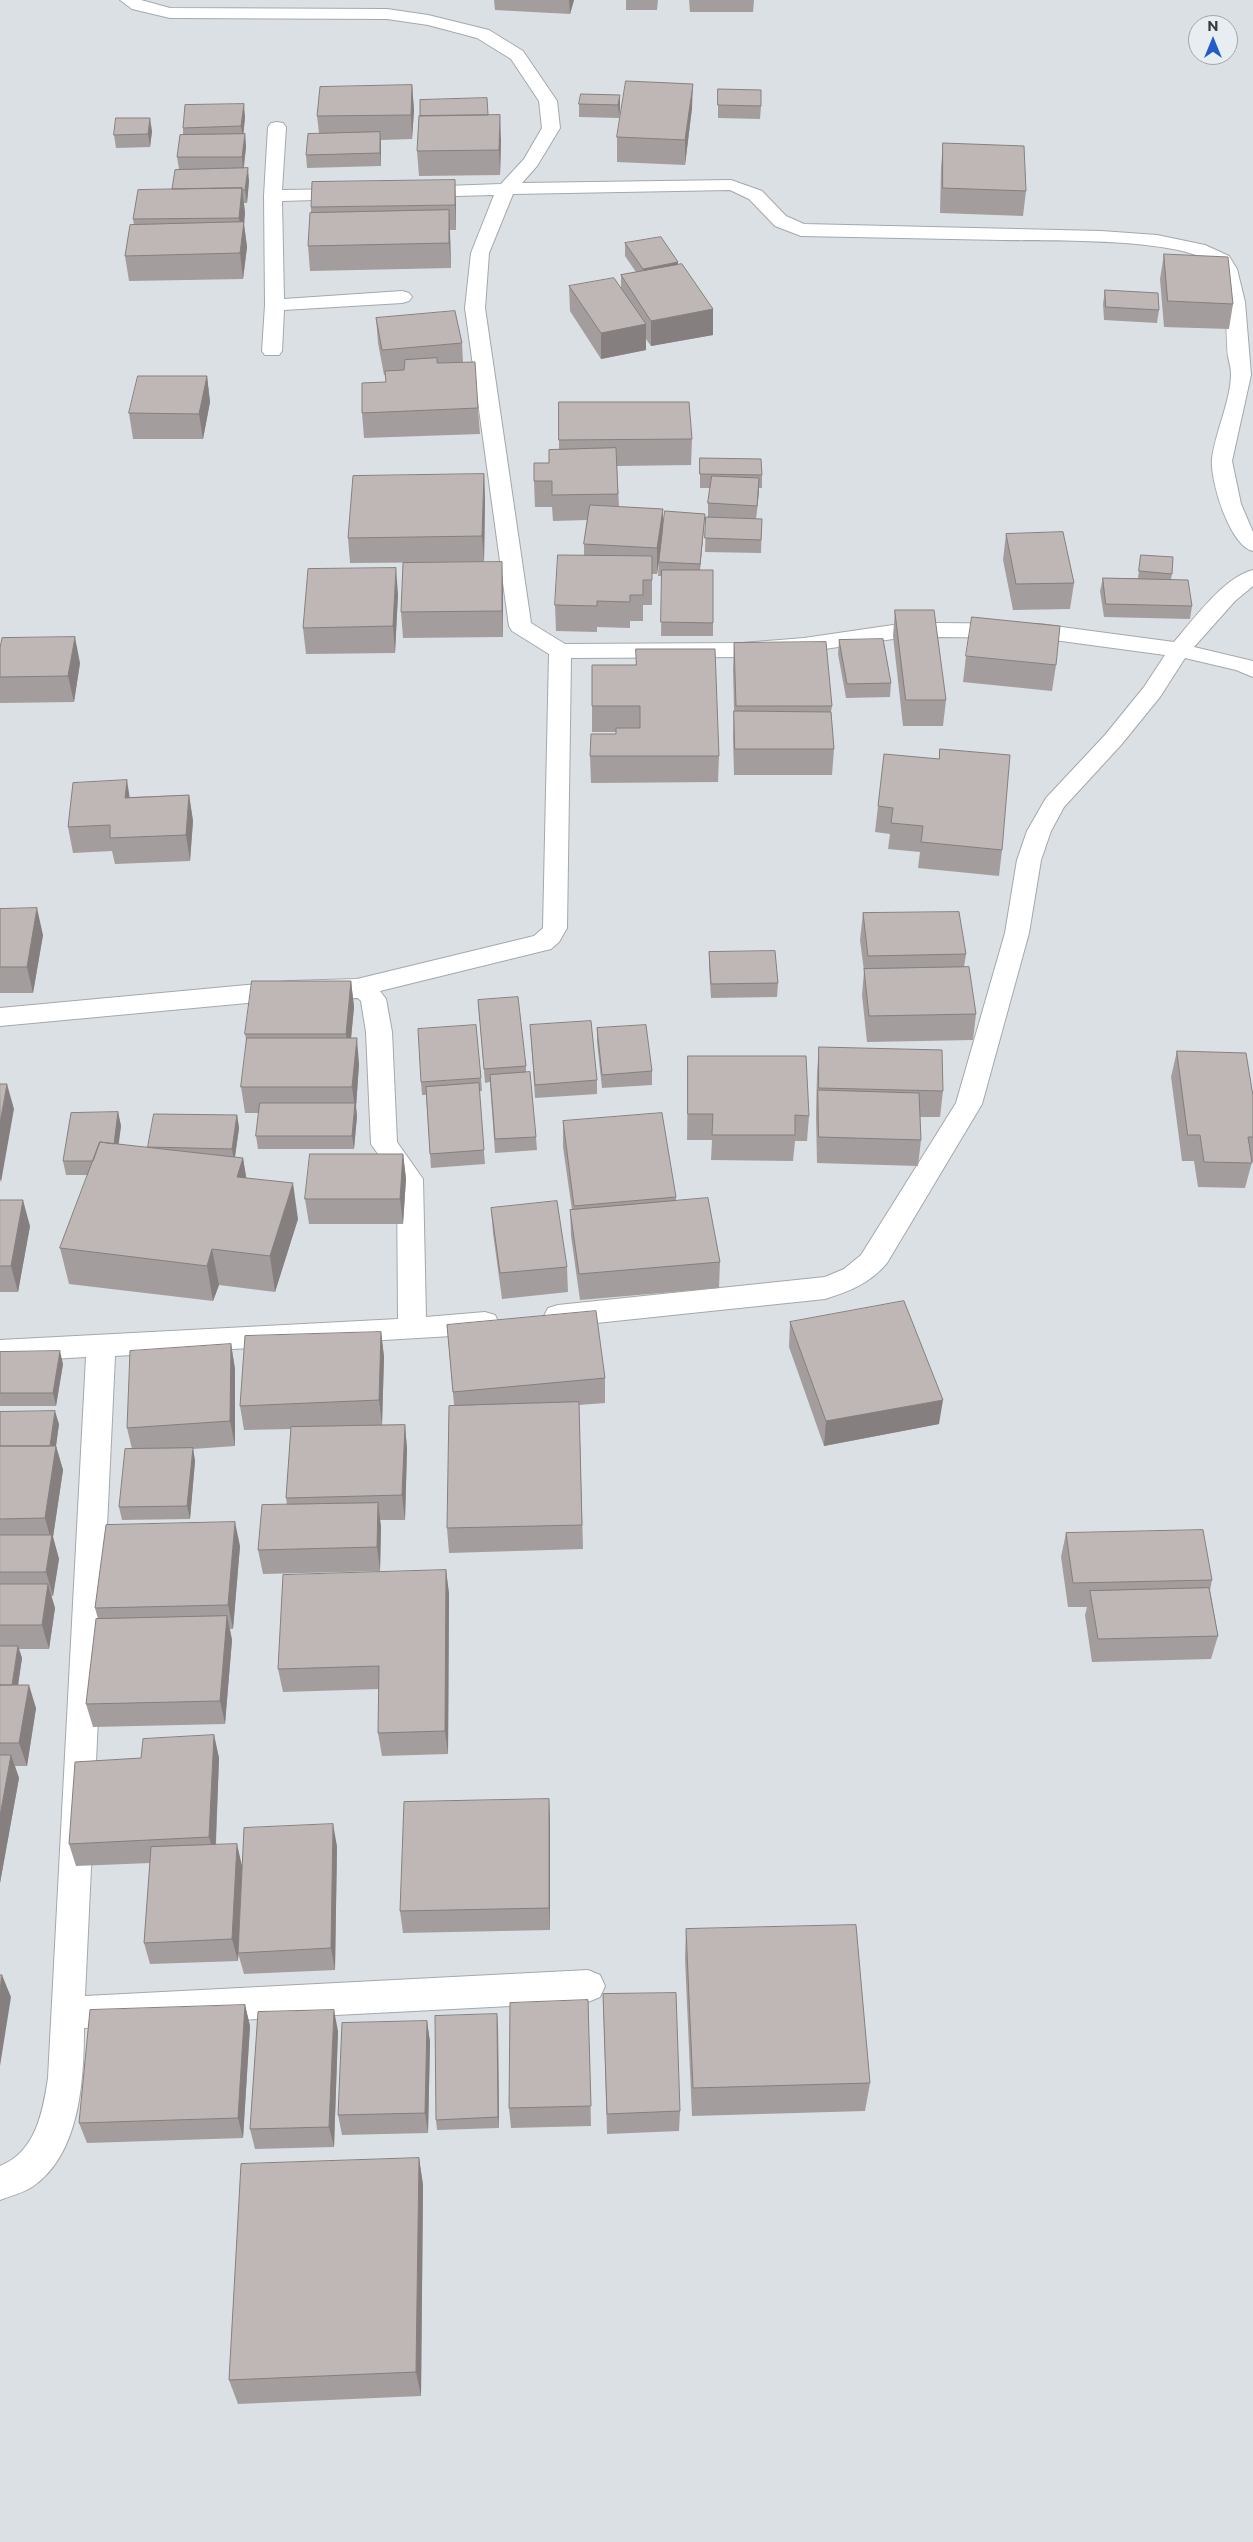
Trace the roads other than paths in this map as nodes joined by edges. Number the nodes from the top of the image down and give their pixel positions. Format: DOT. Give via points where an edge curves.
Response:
graph roads {
  1 [pos="128,0"];
  2 [pos="277,127"];
  3 [pos="505,190"];
  4 [pos="399,193"];
  5 [pos="370,194"];
  6 [pos="273,196"];
  7 [pos="402,297"];
  8 [pos="275,306"];
  9 [pos="272,351"];
  10 [pos="1253,545"];
  11 [pos="1253,576"];
  12 [pos="1179,650"];
  13 [pos="560,651"];
  14 [pos="1253,670"];
  15 [pos="357,988"];
  16 [pos="0,1017"];
  17 [pos="536,1318"];
  18 [pos="507,1321"];
  19 [pos="412,1329"];
  20 [pos="101,1345"];
  21 [pos="0,1351"];
  22 [pos="588,1986"];
  23 [pos="67,2013"];
  24 [pos="0,2183"];
  1 -- 3 [label="street" via="170,13 387,14 483,34 517,55 548,101 551,128 531,162"];
  2 -- 6 [label="street"];
  3 -- 4 [label="street"];
  3 -- 10 [label="street" via="731,185 762,198 780,221 801,230 1102,237 1157,241 1198,249 1222,260 1228,269 1235,302 1241,375 1222,461 1231,504 1242,533"];
  3 -- 13 [label="street" via="480,253 475,308 520,626"];
  5 -- 6 [label="street"];
  6 -- 8 [label="street"];
  7 -- 8 [label="street"];
  8 -- 9 [label="street"];
  11 -- 12 [label="street" via="1227,596"];
  12 -- 13 [label="street" via="1039,631 938,630 742,650"];
  12 -- 14 [label="street"];
  12 -- 17 [label="street" via="1141,706 1054,803 1039,831 1029,860 1017,933 970,1104 865,1271 825,1288"];
  13 -- 15 [label="street" via="555,928 542,943"];
  15 -- 16 [label="street" via="290,990"];
  15 -- 19 [label="street" via="373,999 379,1032 384,1144 410,1178"];
  18 -- 19 [label="street"];
  19 -- 20 [label="street"];
  20 -- 21 [label="street"];
  20 -- 23 [label="street"];
  22 -- 23 [label="street"];
  23 -- 24 [label="street" via="67,2072 54,2133 42,2154 21,2175"];
}
